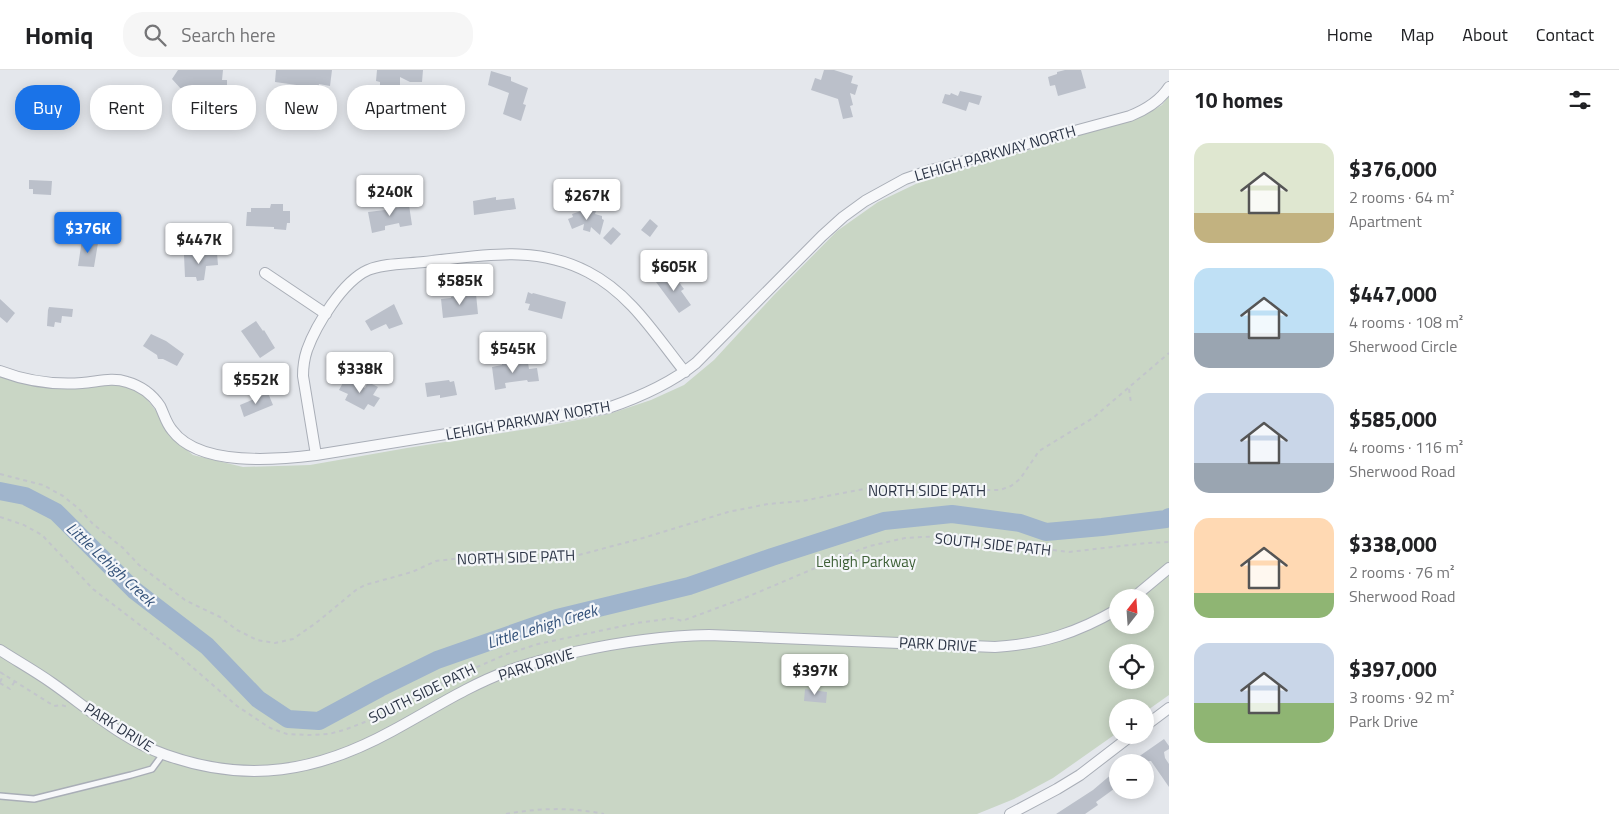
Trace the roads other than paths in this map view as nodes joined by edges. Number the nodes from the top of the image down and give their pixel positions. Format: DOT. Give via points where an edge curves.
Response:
graph roads {
  1 [pos="1169,87"];
  2 [pos="265,274"];
  3 [pos="326,314"];
  4 [pos="0,371"];
  5 [pos="685,372"];
  6 [pos="316,456"];
  7 [pos="1169,568"];
  8 [pos="1144,589"];
  9 [pos="1109,614"];
  10 [pos="0,650"];
  11 [pos="1169,708"];
  12 [pos="1154,719"];
  13 [pos="1120,744"];
  14 [pos="164,754"];
  15 [pos="0,796"];
  16 [pos="1010,814"];
  1 -- 5 [label="street, LEHIGH PARKWAY NORTH" via="1158,100 1135,114 931,170 865,201 842,217"];
  2 -- 3 [label="street"];
  3 -- 5 [label="street" via="352,281 368,270 505,253 539,255 580,268 617,290"];
  3 -- 6 [label="street" via="310,343 303,376"];
  4 -- 6 [label="street, LEHIGH PARKWAY NORTH" via="47,383 114,380 136,385 153,398 180,439 210,452 253,460"];
  5 -- 6 [label="street, LEHIGH PARKWAY NORTH" via="647,393 608,408"];
  7 -- 8 [label="street"];
  9 -- 14 [label="street, PARK DRIVE" via="1076,631 1015,646 709,635 642,639 535,661 508,671 457,694 365,745 313,764 237,771 204,766"];
  10 -- 14 [label="street, PARK DRIVE" via="126,736"];
  11 -- 12 [label="street"];
  13 -- 16 [label="street" via="1057,789"];
  14 -- 15 [label="lane" via="152,769 131,775 34,799"];
}
